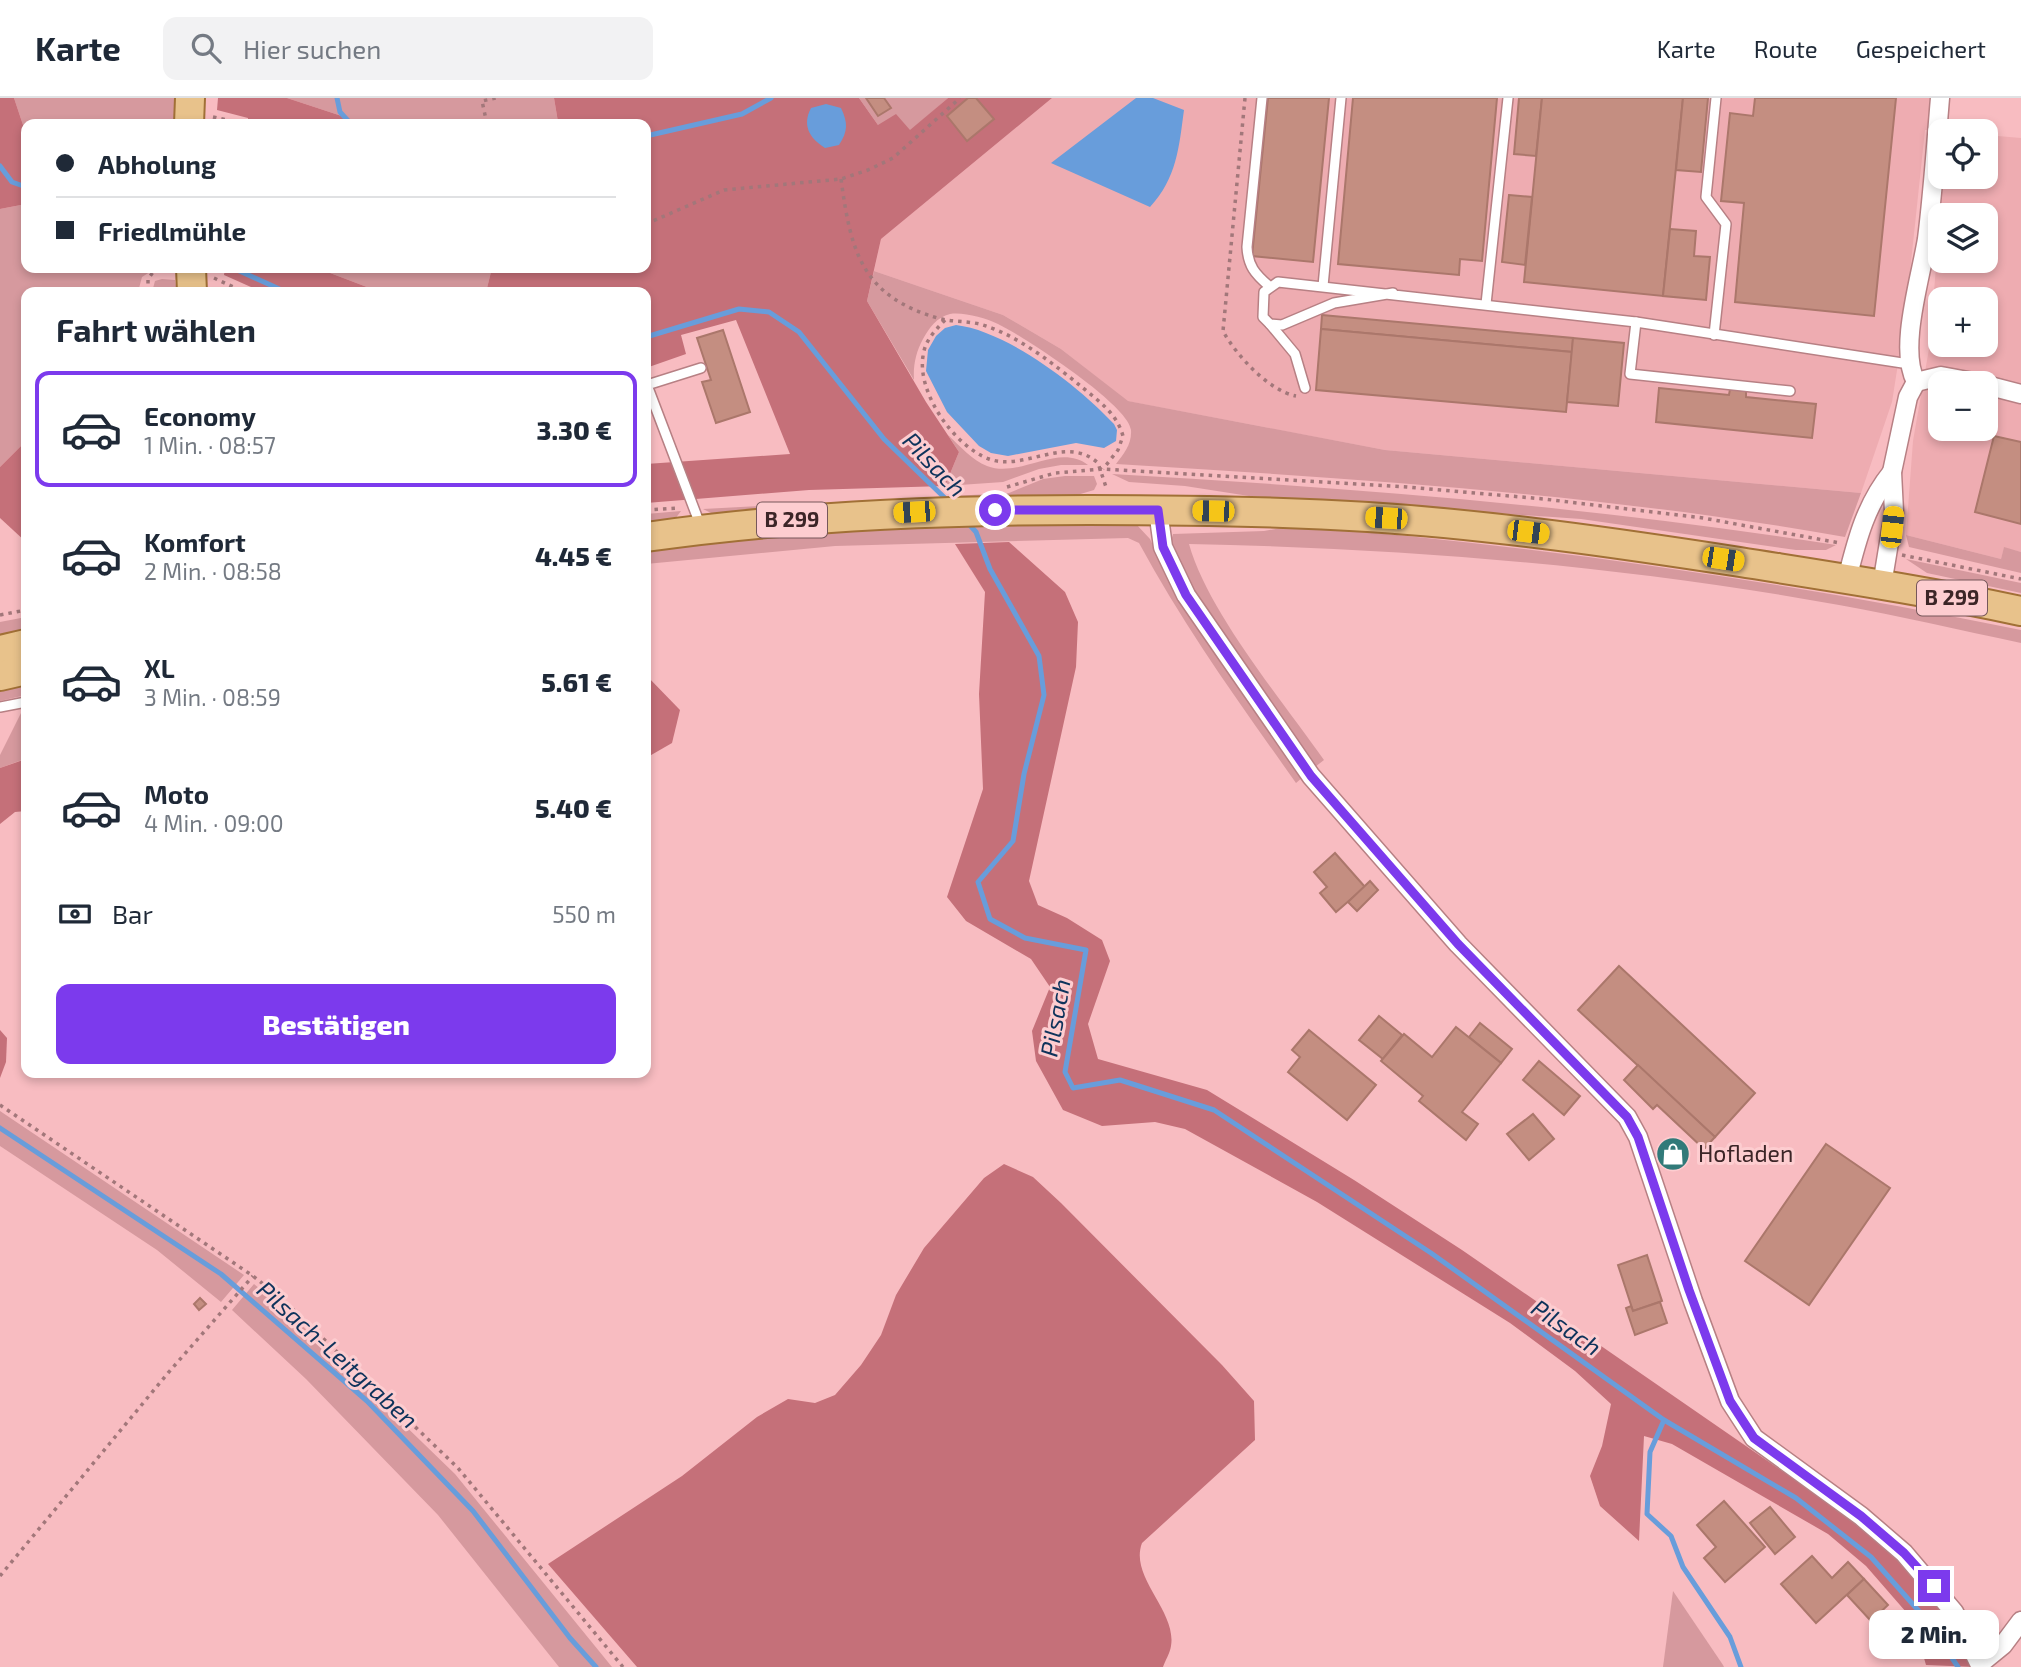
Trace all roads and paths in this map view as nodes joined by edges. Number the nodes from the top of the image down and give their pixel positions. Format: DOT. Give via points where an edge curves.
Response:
graph roads {
  1 [pos="496,98"];
  2 [pos="960,98"];
  3 [pos="1262,98"];
  4 [pos="1341,98"];
  5 [pos="1508,98"];
  6 [pos="1716,98"];
  7 [pos="1940,98"];
  8 [pos="190,111"];
  9 [pos="224,119"];
  10 [pos="486,119"];
  11 [pos="841,179"];
  12 [pos="651,221"];
  13 [pos="198,279"];
  14 [pos="1269,286"];
  15 [pos="1323,286"];
  16 [pos="226,287"];
  17 [pos="1393,293"];
  18 [pos="1486,304"];
  19 [pos="945,320"];
  20 [pos="1636,322"];
  21 [pos="1270,324"];
  22 [pos="1714,335"];
  23 [pos="1909,364"];
  24 [pos="701,368"];
  25 [pos="1928,380"];
  26 [pos="1916,383"];
  27 [pos="651,384"];
  28 [pos="1305,387"];
  29 [pos="1998,388"];
  30 [pos="1790,391"];
  31 [pos="2021,394"];
  32 [pos="651,396"];
  33 [pos="1102,469"];
  34 [pos="1892,471"];
  35 [pos="996,500"];
  36 [pos="1158,510"];
  37 [pos="701,529"];
  38 [pos="651,536"];
  39 [pos="1837,542"];
  40 [pos="1910,556"];
  41 [pos="1847,579"];
  42 [pos="2021,579"];
  43 [pos="1882,585"];
  44 [pos="21,611"];
  45 [pos="2021,611"];
  46 [pos="0,615"];
  47 [pos="21,644"];
  48 [pos="0,650"];
  49 [pos="21,671"];
  50 [pos="0,676"];
  51 [pos="21,703"];
  52 [pos="0,707"];
  53 [pos="0,1105"];
  54 [pos="253,1276"];
  55 [pos="0,1576"];
  56 [pos="2021,1621"];
  57 [pos="1981,1665"];
  58 [pos="623,1667"];
  1 -- 10 [label="path" via="482,101"];
  2 -- 11 [label="path" via="893,158"];
  3 -- 14 [label="lane" via="1247,247 1248,262"];
  4 -- 15 [label="lane"];
  5 -- 18 [label="lane"];
  6 -- 22 [label="lane" via="1706,197 1726,224"];
  7 -- 23 [label="street"];
  8 -- 9 [label="path"];
  11 -- 12 [label="path" via="724,190"];
  11 -- 19 [label="path" via="848,231 870,277 901,304"];
  13 -- 16 [label="path"];
  14 -- 15 [label="lane" via="1278,282"];
  14 -- 21 [label="lane" via="1262,302 1263,317"];
  15 -- 17 [label="lane"];
  17 -- 18 [label="lane"];
  17 -- 21 [label="lane" via="1334,303 1282,326"];
  18 -- 20 [label="lane"];
  19 -- 33 [label="path" via="984,325 1009,338 1099,401 1120,424 1123,436"];
  19 -- 33 [label="path" via="925,346 924,384 968,446 990,460 1009,463 1056,452 1080,453 1093,458"];
  20 -- 22 [label="lane"];
  20 -- 30 [label="lane" via="1630,374"];
  21 -- 28 [label="lane" via="1295,354"];
  22 -- 23 [label="lane"];
  23 -- 26 [label="street"];
  24 -- 27 [label="lane"];
  25 -- 26 [label="street"];
  26 -- 34 [label="street" via="1908,397"];
  29 -- 31 [label="street"];
  32 -- 37 [label="lane"];
  33 -- 35 [label="path" via="1055,473"];
  33 -- 39 [label="path" via="1544,499 1703,518"];
  34 -- 41 [label="street" via="1863,519"];
  34 -- 43 [label="street" via="1894,512"];
  35 -- 36 [label="main road, B 299"];
  35 -- 37 [label="main road, B 299" via="938,511"];
  36 -- 41 [label="main road, B 299" via="1429,521"];
  36 -- 57 [label="street" via="1163,547 1186,595 1311,776 1458,944 1627,1117 1638,1137 1730,1401 1754,1438 1904,1553 1954,1612"];
  37 -- 38 [label="main road, B 299"];
  40 -- 42 [label="path"];
  41 -- 43 [label="main road, B 299"];
  43 -- 45 [label="main road, B 299"];
  44 -- 46 [label="path"];
  47 -- 48 [label="main road"];
  49 -- 50 [label="main road"];
  51 -- 52 [label="lane"];
  53 -- 54 [label="path"];
  54 -- 55 [label="path"];
  54 -- 58 [label="path" via="458,1468"];
  56 -- 57 [label="street"];
}
